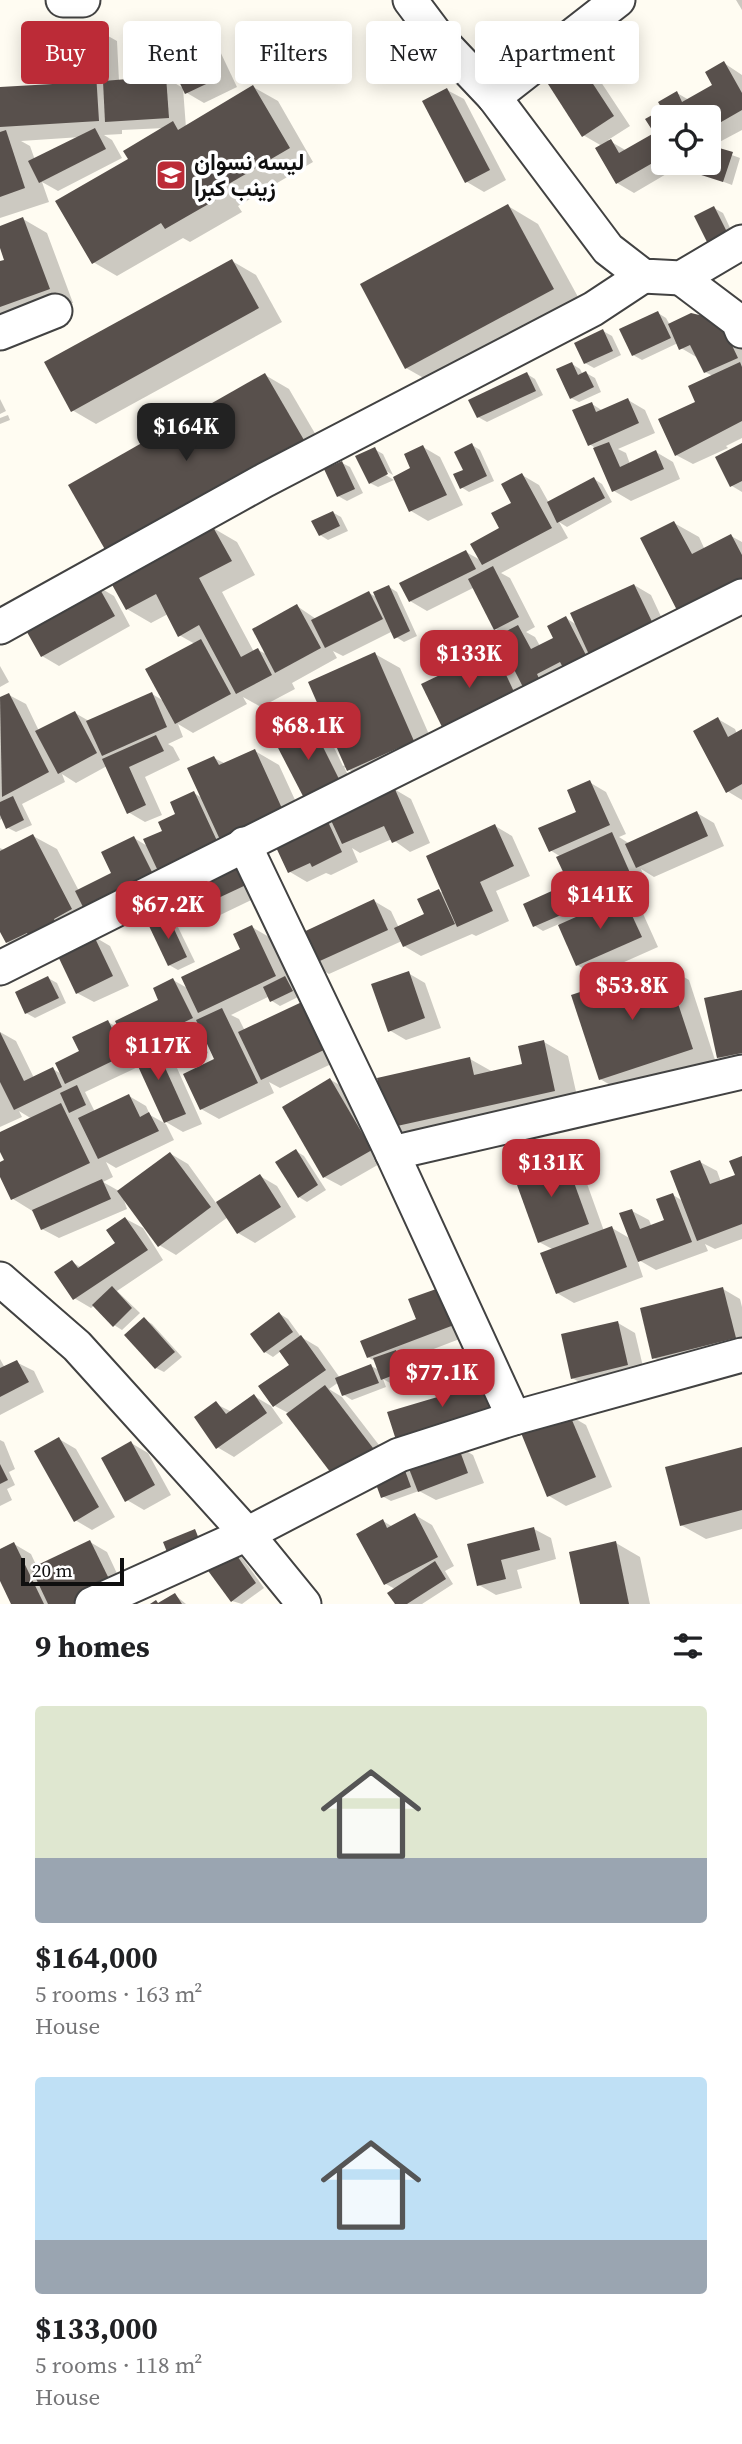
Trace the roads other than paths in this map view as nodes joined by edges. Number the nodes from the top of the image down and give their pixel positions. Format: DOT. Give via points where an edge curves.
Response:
graph roads {
  1 [pos="64,0"];
  2 [pos="83,0"];
  3 [pos="410,0"];
  4 [pos="618,0"];
  5 [pos="495,97"];
  6 [pos="742,242"];
  7 [pos="643,276"];
  8 [pos="681,278"];
  9 [pos="55,311"];
  10 [pos="742,331"];
  11 [pos="0,333"];
  12 [pos="742,596"];
  13 [pos="0,628"];
  14 [pos="244,844"];
  15 [pos="0,968"];
  16 [pos="742,1072"];
  17 [pos="392,1153"];
  18 [pos="0,1279"];
  19 [pos="742,1355"];
  20 [pos="514,1418"];
  21 [pos="247,1534"];
  22 [pos="92,1604"];
  23 [pos="304,1604"];
  1 -- 2 [label="street"];
  3 -- 5 [label="street" via="440,40"];
  4 -- 5 [label="street"];
  5 -- 7 [label="street" via="608,249"];
  6 -- 8 [label="street"];
  7 -- 8 [label="street"];
  7 -- 13 [label="street" via="593,309 265,480"];
  8 -- 10 [label="street" via="737,321"];
  9 -- 11 [label="street"];
  12 -- 14 [label="street"];
  14 -- 15 [label="street"];
  14 -- 17 [label="street"];
  16 -- 17 [label="street"];
  17 -- 20 [label="street"];
  18 -- 21 [label="street" via="77,1346"];
  19 -- 20 [label="street"];
  20 -- 21 [label="street" via="399,1455"];
  21 -- 22 [label="street"];
  21 -- 23 [label="street"];
}
